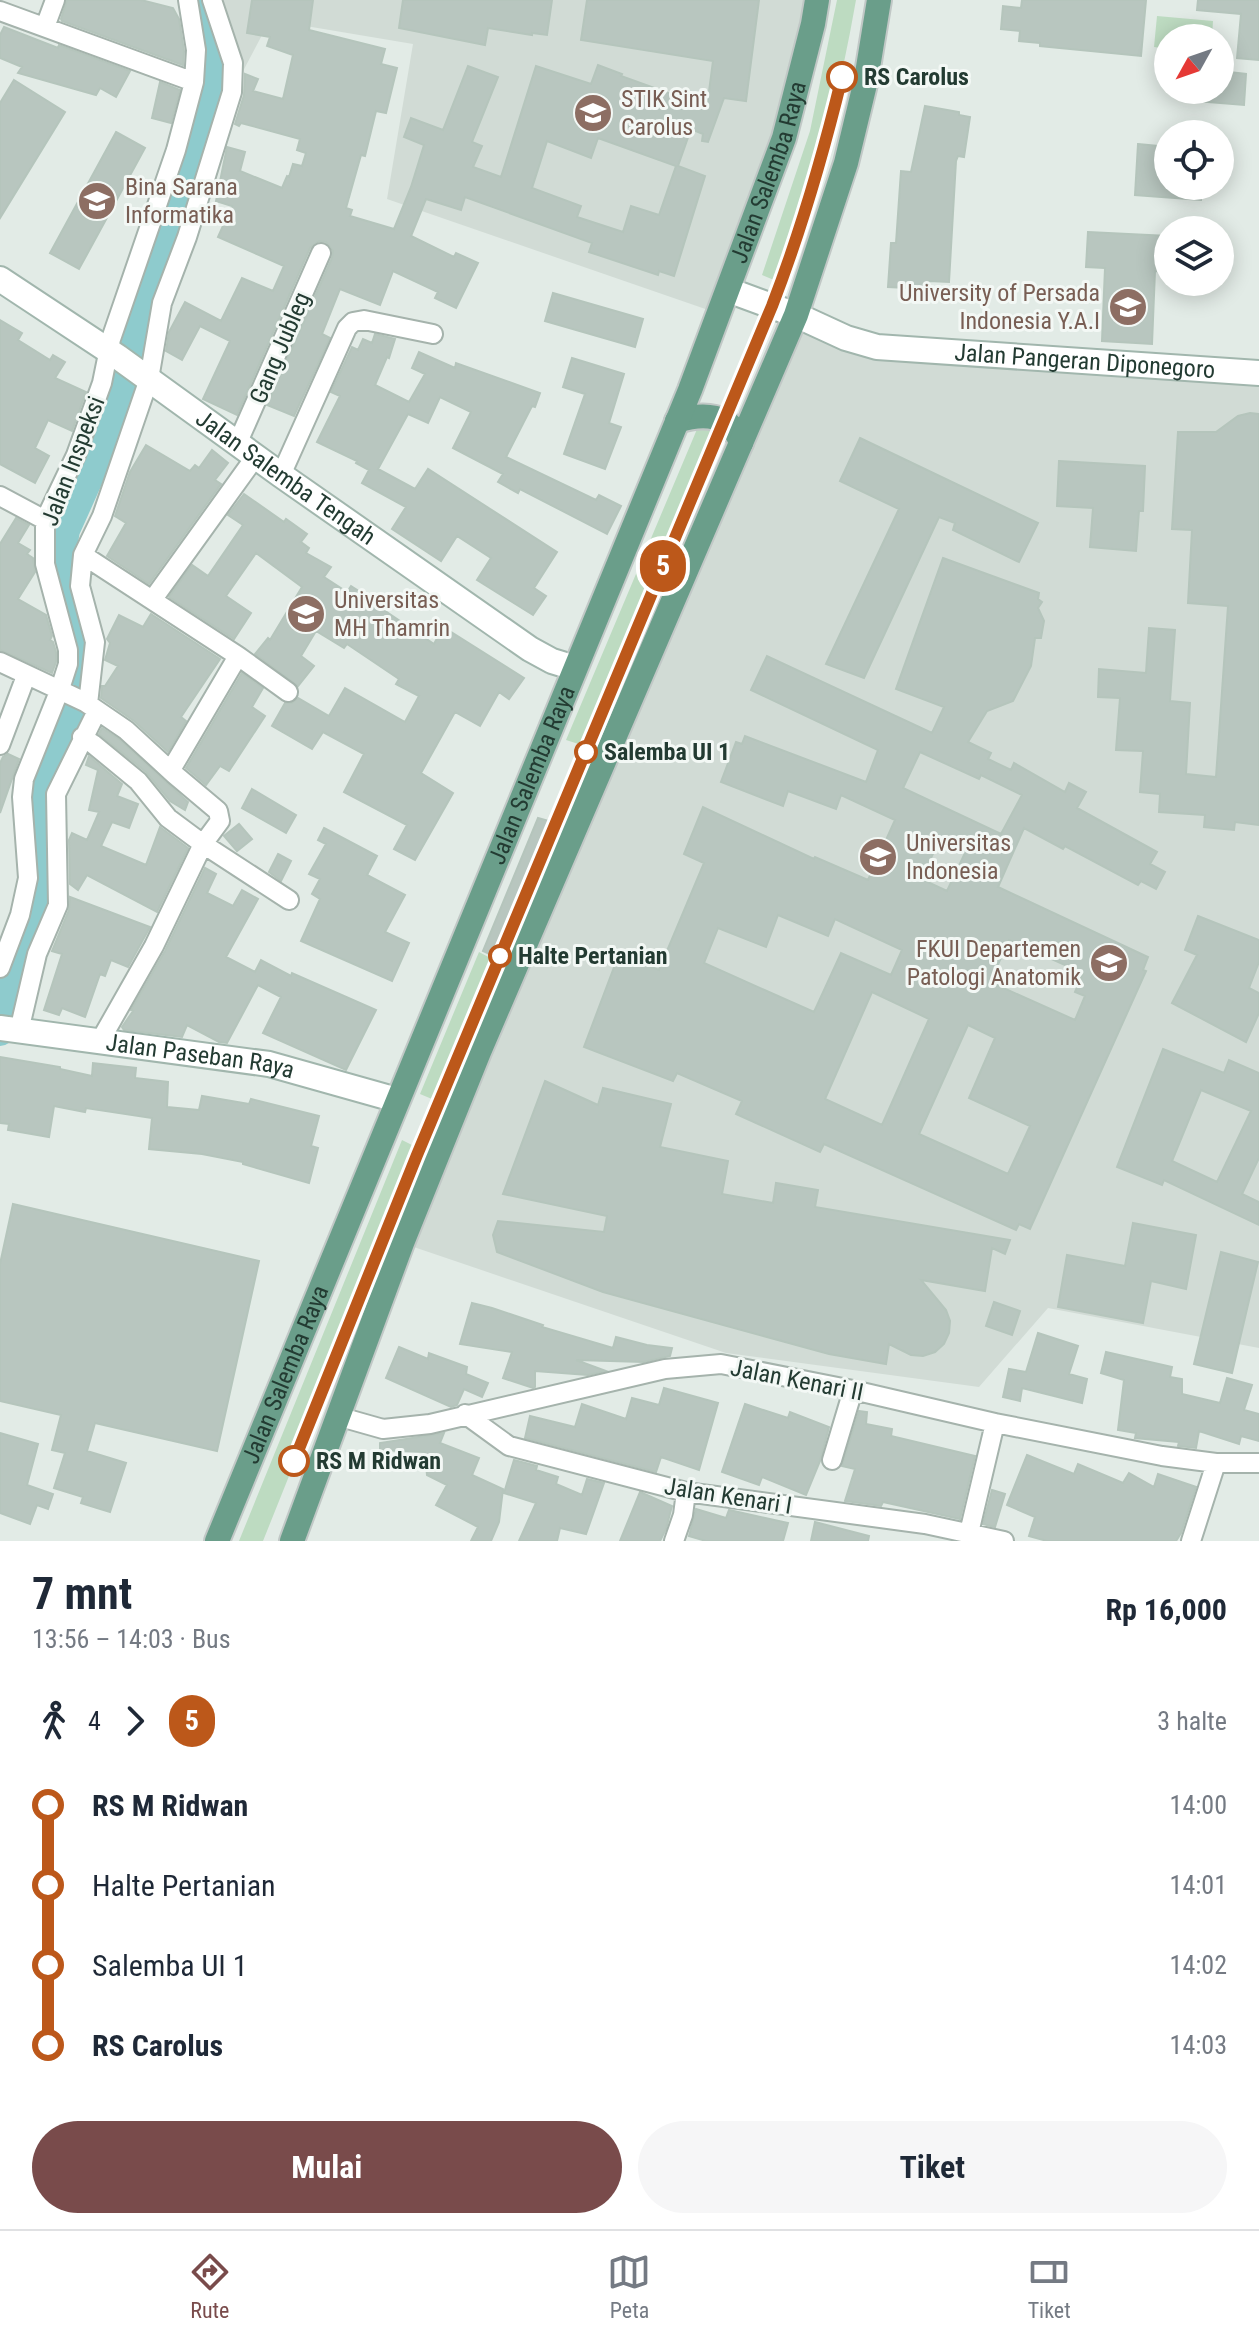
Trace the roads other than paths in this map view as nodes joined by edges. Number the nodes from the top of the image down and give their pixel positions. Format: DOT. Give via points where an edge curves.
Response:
graph roads {
  1 [pos="55,0"];
  2 [pos="188,0"];
  3 [pos="212,0"];
  4 [pos="817,0"];
  5 [pos="879,0"];
  6 [pos="0,11"];
  7 [pos="45,27"];
  8 [pos="194,82"];
  9 [pos="321,253"];
  10 [pos="0,279"];
  11 [pos="728,290"];
  12 [pos="796,315"];
  13 [pos="433,334"];
  14 [pos="113,354"];
  15 [pos="1259,373"];
  16 [pos="147,378"];
  17 [pos="677,421"];
  18 [pos="741,443"];
  19 [pos="247,449"];
  20 [pos="281,475"];
  21 [pos="0,496"];
  22 [pos="45,520"];
  23 [pos="83,555"];
  24 [pos="153,599"];
  25 [pos="238,656"];
  26 [pos="0,662"];
  27 [pos="575,668"];
  28 [pos="26,676"];
  29 [pos="62,690"];
  30 [pos="288,692"];
  31 [pos="90,706"];
  32 [pos="82,737"];
  33 [pos="0,745"];
  34 [pos="174,774"];
  35 [pos="203,844"];
  36 [pos="289,900"];
  37 [pos="0,968"];
  38 [pos="9,1030"];
  39 [pos="100,1041"];
  40 [pos="397,1100"];
  41 [pos="853,1390"];
  42 [pos="465,1414"];
  43 [pos="337,1416"];
  44 [pos="995,1423"];
  45 [pos="832,1460"];
  46 [pos="1216,1463"];
  47 [pos="1259,1463"];
  48 [pos="686,1492"];
  49 [pos="969,1533"];
  50 [pos="217,1541"];
  51 [pos="292,1541"];
  52 [pos="674,1541"];
  53 [pos="1004,1541"];
  54 [pos="1191,1541"];
  1 -- 7 [label="street"];
  2 -- 8 [label="street, Jalan Inspeksi" via="196,50"];
  3 -- 16 [label="street, Jalan Inspeksi" via="233,63 232,92 162,303"];
  4 -- 11 [label="main road, Jalan Salemba Raya" via="784,138"];
  5 -- 12 [label="main road" via="846,163"];
  6 -- 7 [label="street"];
  7 -- 8 [label="street"];
  8 -- 14 [label="street, Jalan Inspeksi"];
  9 -- 19 [label="street, Gang Jubleg"];
  10 -- 14 [label="main road, Jalan Salemba Tengah"];
  11 -- 12 [label="main road, Jalan Pangeran Diponegoro"];
  11 -- 17 [label="main road, Jalan Salemba Raya"];
  12 -- 15 [label="main road, Jalan Pangeran Diponegoro" via="877,347"];
  12 -- 18 [label="main road"];
  13 -- 20 [label="street" via="353,322"];
  14 -- 16 [label="main road, Jalan Salemba Tengah"];
  14 -- 22 [label="street, Jalan Inspeksi" via="76,455"];
  16 -- 19 [label="main road, Jalan Salemba Tengah"];
  16 -- 23 [label="street, Jalan Inspeksi" via="102,516"];
  17 -- 18 [label="main road" via="714,417 735,430"];
  17 -- 27 [label="main road, Jalan Salemba Raya"];
  18 -- 43 [label="main road" via="479,1052"];
  19 -- 20 [label="main road, Jalan Salemba Tengah"];
  19 -- 24 [label="street, Gang Jubleg"];
  20 -- 27 [label="main road, Jalan Salemba Tengah" via="530,649"];
  21 -- 22 [label="street"];
  22 -- 29 [label="street, Jalan Inspeksi" via="45,564 68,650"];
  23 -- 24 [label="street"];
  23 -- 31 [label="street, Jalan Inspeksi" via="80,586 95,642"];
  24 -- 25 [label="street"];
  25 -- 30 [label="street"];
  25 -- 34 [label="street" via="174,763"];
  26 -- 28 [label="street"];
  27 -- 40 [label="main road, Jalan Salemba Raya"];
  28 -- 29 [label="street"];
  28 -- 33 [label="street"];
  29 -- 31 [label="street"];
  29 -- 37 [label="street, Jalan Inspeksi" via="24,779 28,878"];
  31 -- 32 [label="street, Jalan Inspeksi"];
  31 -- 34 [label="street"];
  32 -- 35 [label="street" via="138,781 168,818"];
  32 -- 38 [label="street, Jalan Inspeksi" via="56,794 58,905"];
  34 -- 35 [label="street" via="218,811 217,827"];
  35 -- 36 [label="street"];
  35 -- 39 [label="street"];
  38 -- 39 [label="main road, Jalan Paseban Raya"];
  39 -- 40 [label="main road, Jalan Paseban Raya" via="269,1064"];
  40 -- 50 [label="main road, Jalan Salemba Raya"];
  41 -- 42 [label="street, Jalan Kenari II" via="741,1367 701,1365"];
  41 -- 44 [label="street, Jalan Kenari II"];
  41 -- 45 [label="street"];
  42 -- 43 [label="street, Jalan Kenari II" via="383,1429"];
  42 -- 48 [label="street, Jalan Kenari I" via="509,1446"];
  43 -- 51 [label="main road"];
  44 -- 46 [label="street, Jalan Kenari II"];
  44 -- 49 [label="street"];
  46 -- 47 [label="street, Jalan Kenari II"];
  46 -- 54 [label="street"];
  48 -- 49 [label="street, Jalan Kenari I"];
  48 -- 52 [label="street"];
  49 -- 53 [label="street, Jalan Kenari I"];
}
